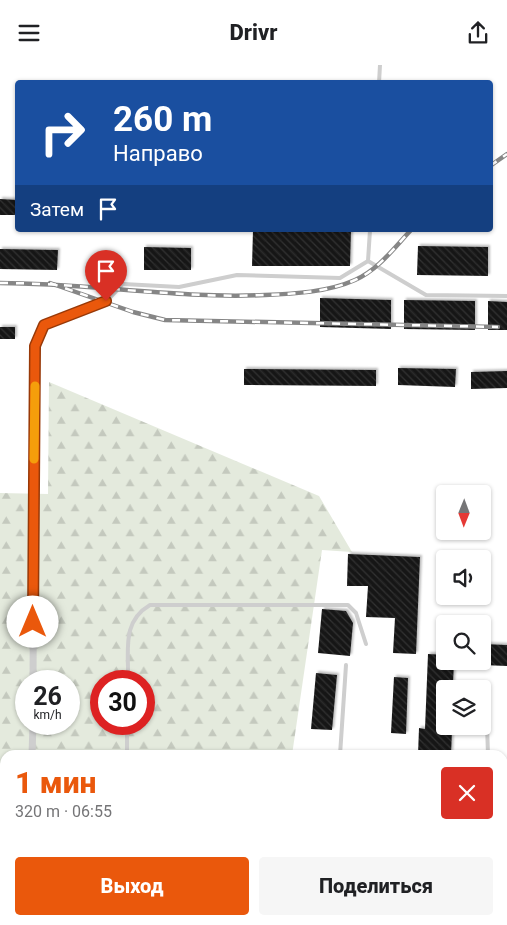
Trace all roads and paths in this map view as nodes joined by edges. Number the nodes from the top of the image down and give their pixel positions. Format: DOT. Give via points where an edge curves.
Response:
graph roads {
  1 [pos="380,65"];
  2 [pos="379,80"];
  3 [pos="370,232"];
  4 [pos="368,261"];
  5 [pos="507,297"];
  6 [pos="44,325"];
  7 [pos="366,644"];
  8 [pos="346,665"];
  9 [pos="33,670"];
  10 [pos="129,670"];
  11 [pos="33,735"];
  12 [pos="127,735"];
  13 [pos="487,735"];
  14 [pos="32,750"];
  15 [pos="126,750"];
  16 [pos="340,750"];
  17 [pos="488,750"];
  1 -- 2 [label="lane"];
  3 -- 4 [label="lane"];
  4 -- 5 [label="lane" via="426,295"];
  4 -- 6 [label="lane" via="340,278 237,275 179,287 123,284 106,301"];
  6 -- 9 [label="street" via="35,346"];
  7 -- 10 [label="lane" via="356,613 348,605 150,605 138,612 131,623"];
  8 -- 16 [label="lane"];
  11 -- 14 [label="street"];
  12 -- 15 [label="lane"];
  13 -- 17 [label="lane"];
}
